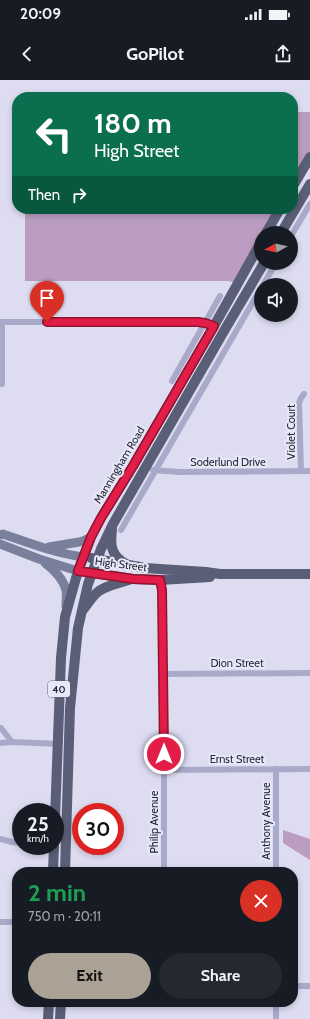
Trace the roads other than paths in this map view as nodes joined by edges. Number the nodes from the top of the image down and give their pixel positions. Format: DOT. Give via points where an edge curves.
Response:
graph roads {
  1 [pos="310,157"];
  2 [pos="298,177"];
  3 [pos="310,184"];
  4 [pos="304,203"];
  5 [pos="277,214"];
  6 [pos="296,214"];
  7 [pos="270,226"];
  8 [pos="286,226"];
  9 [pos="295,226"];
  10 [pos="254,253"];
  11 [pos="260,270"];
  12 [pos="220,296"];
  13 [pos="254,300"];
  14 [pos="1,322"];
  15 [pos="209,325"];
  16 [pos="224,331"];
  17 [pos="172,381"];
  18 [pos="2,384"];
  19 [pos="304,394"];
  20 [pos="151,469"];
  21 [pos="301,471"];
  22 [pos="310,471"];
  23 [pos="117,527"];
  24 [pos="0,535"];
  25 [pos="91,537"];
  26 [pos="0,544"];
  27 [pos="43,548"];
  28 [pos="83,557"];
  29 [pos="39,559"];
  30 [pos="97,559"];
  31 [pos="130,566"];
  32 [pos="78,571"];
  33 [pos="92,573"];
  34 [pos="220,574"];
  35 [pos="310,574"];
  36 [pos="133,579"];
  37 [pos="160,580"];
  38 [pos="81,613"];
  39 [pos="65,617"];
  40 [pos="310,673"];
  41 [pos="164,674"];
  42 [pos="0,728"];
  43 [pos="12,742"];
  44 [pos="0,743"];
  45 [pos="58,744"];
  46 [pos="68,744"];
  47 [pos="276,769"];
  48 [pos="310,769"];
  49 [pos="164,770"];
  50 [pos="56,803"];
  51 [pos="0,839"];
  52 [pos="12,842"];
  53 [pos="54,855"];
  54 [pos="53,867"];
  55 [pos="65,867"];
  56 [pos="164,867"];
  57 [pos="276,867"];
  58 [pos="0,922"];
  59 [pos="12,922"];
  60 [pos="298,986"];
  61 [pos="310,986"];
  62 [pos="49,1007"];
  63 [pos="61,1007"];
  64 [pos="276,1007"];
  65 [pos="48,1019"];
  66 [pos="60,1019"];
  67 [pos="276,1019"];
  1 -- 2 [label="main road"];
  3 -- 4 [label="main road"];
  4 -- 9 [label="street"];
  5 -- 7 [label="main road"];
  6 -- 8 [label="main road"];
  10 -- 15 [label="main road, Manningham Road / 40"];
  11 -- 16 [label="main road, 40"];
  12 -- 15 [label="street, Manningham Road"];
  13 -- 20 [label="street"];
  14 -- 15 [label="street"];
  14 -- 18 [label="street"];
  15 -- 16 [label="street"];
  15 -- 17 [label="street, Manningham Road"];
  15 -- 25 [label="main road, Manningham Road / 40" via="137,460"];
  16 -- 20 [label="main road, 40"];
  19 -- 21 [label="street, Violet Court" via="300,403"];
  20 -- 21 [label="street, Soderlund Drive" via="179,472"];
  20 -- 23 [label="main road, 40"];
  21 -- 22 [label="street, Soderlund Drive"];
  23 -- 30 [label="main road, 40"];
  23 -- 31 [label="main road" via="111,539 113,551 118,559"];
  24 -- 27 [label="main road, High Street"];
  25 -- 27 [label="main road" via="83,542"];
  25 -- 28 [label="main road, Manningham Road / 40"];
  26 -- 29 [label="main road, High Street"];
  27 -- 28 [label="main road, High Street"];
  28 -- 30 [label="main road, High Street"];
  28 -- 32 [label="main road, Manningham Road / 40"];
  29 -- 32 [label="main road, High Street"];
  29 -- 39 [label="main road" via="61,579 66,591"];
  30 -- 31 [label="main road, High Street"];
  30 -- 33 [label="main road, 40"];
  31 -- 34 [label="main road, High Street"];
  32 -- 33 [label="main road, High Street"];
  32 -- 39 [label="main road, Manningham Road / 40"];
  33 -- 36 [label="main road, High Street"];
  33 -- 38 [label="main road, 40"];
  34 -- 35 [label="main road, High Street"];
  34 -- 37 [label="main road, High Street" via="206,578"];
  36 -- 37 [label="main road, High Street"];
  36 -- 38 [label="main road" via="99,591"];
  37 -- 41 [label="street, Philip Avenue"];
  38 -- 46 [label="main road, 40"];
  39 -- 45 [label="main road, Manningham Road / 40" via="60,658"];
  40 -- 41 [label="street, Dion Street"];
  41 -- 49 [label="street, Philip Avenue"];
  42 -- 43 [label="street"];
  43 -- 44 [label="street"];
  43 -- 45 [label="street"];
  45 -- 46 [label="street"];
  45 -- 50 [label="main road, Manningham Road / 40"];
  46 -- 55 [label="main road, 40"];
  47 -- 48 [label="street, Ernst Street"];
  47 -- 49 [label="street, Ernst Street"];
  47 -- 57 [label="street, Anthony Avenue"];
  49 -- 56 [label="street, Philip Avenue"];
  51 -- 52 [label="street"];
  53 -- 54 [label="main road"];
  58 -- 59 [label="street"];
  60 -- 61 [label="street"];
  62 -- 65 [label="main road"];
  63 -- 66 [label="main road"];
  64 -- 67 [label="street"];
}
